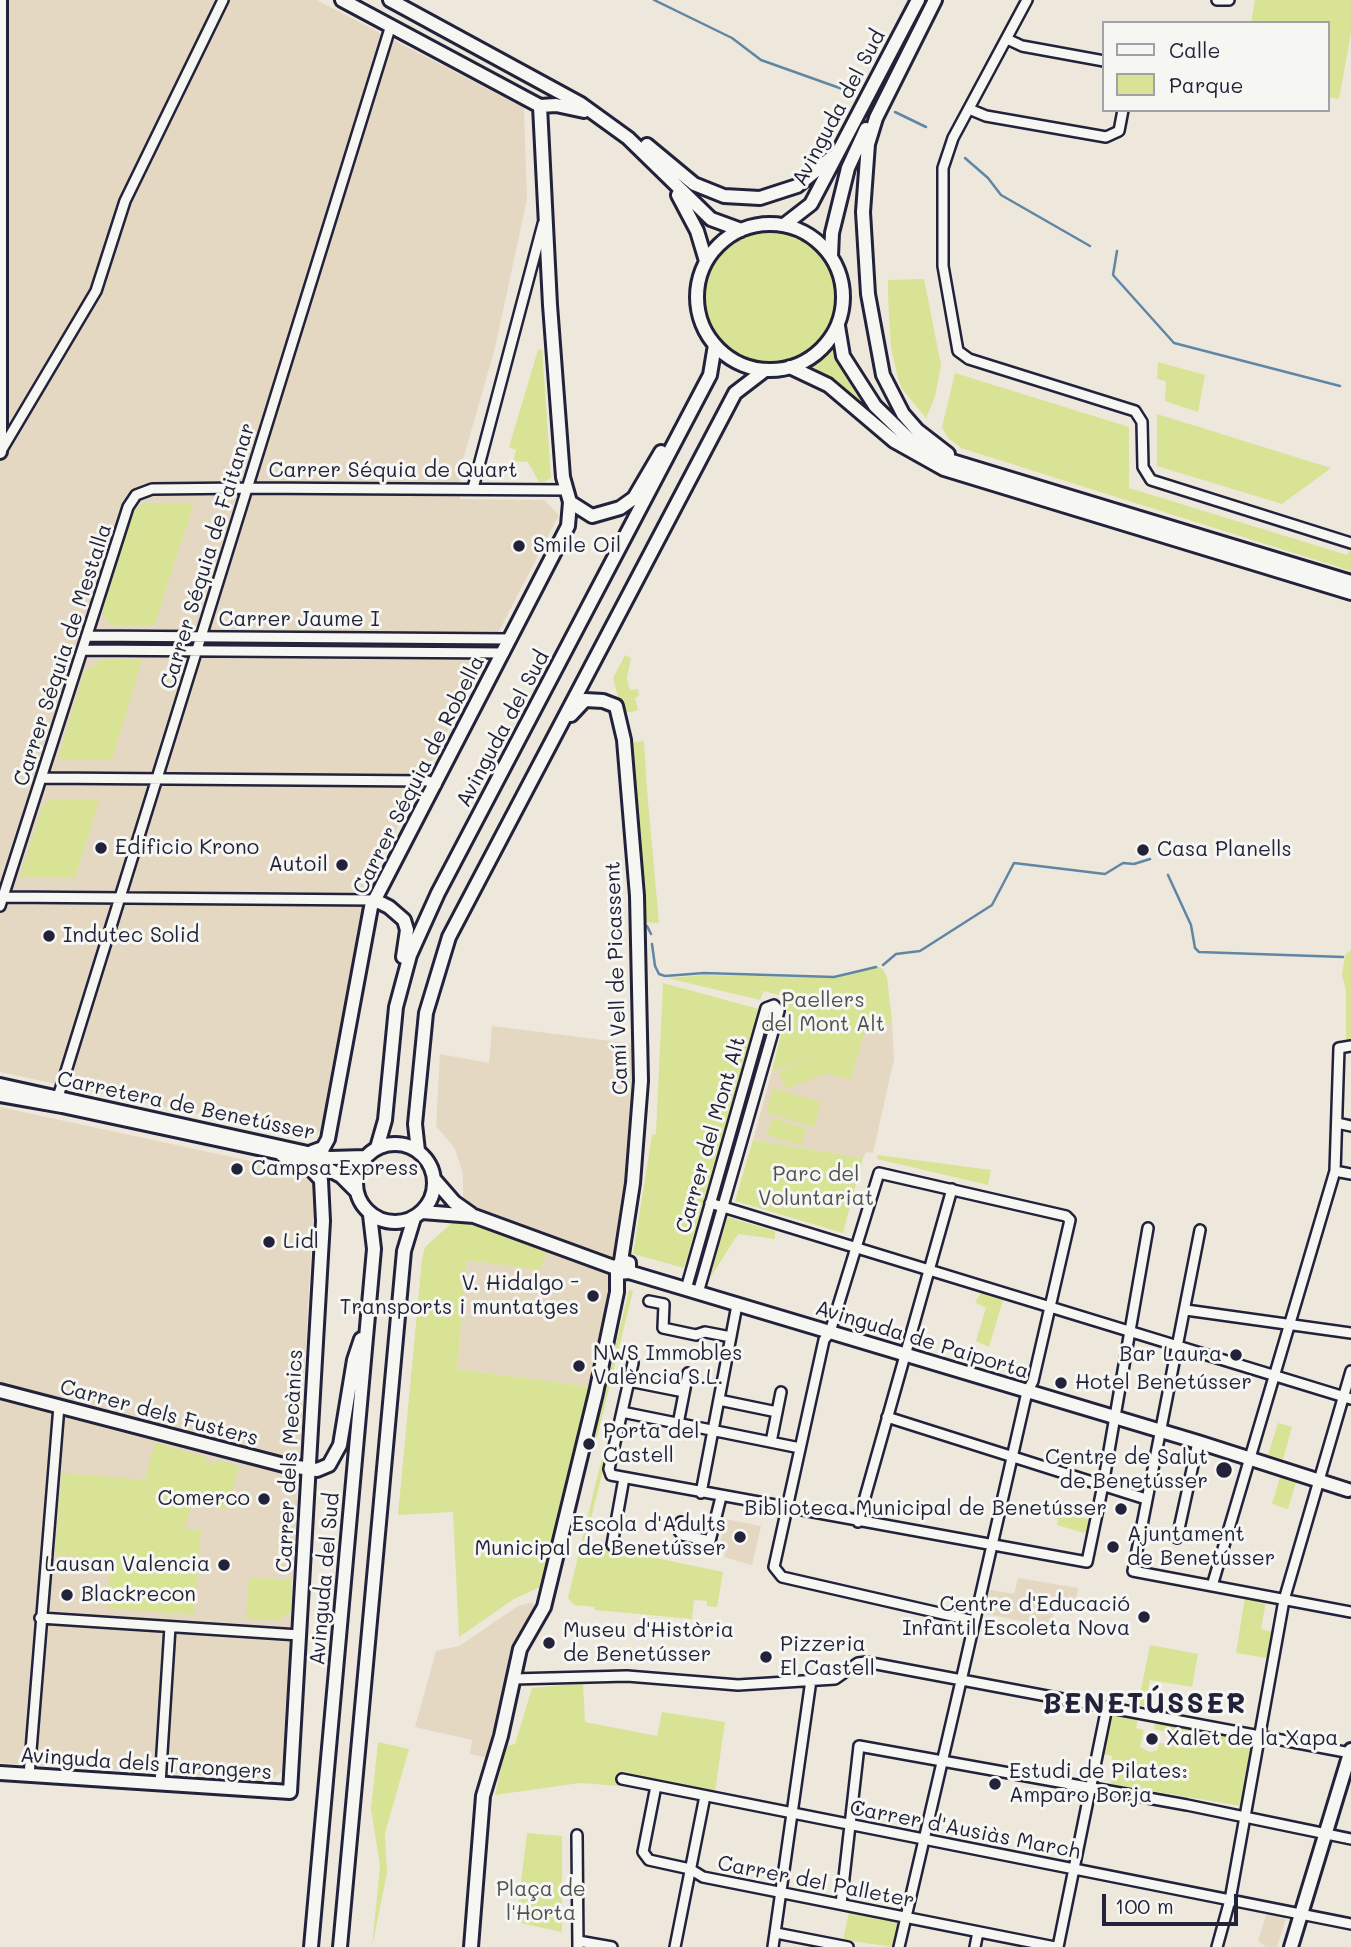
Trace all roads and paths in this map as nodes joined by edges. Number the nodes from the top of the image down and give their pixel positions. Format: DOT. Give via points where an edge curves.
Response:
graph roads {
  1 [pos="0,0"];
  2 [pos="223,0"];
  3 [pos="342,0"];
  4 [pos="390,0"];
  5 [pos="918,0"];
  6 [pos="935,0"];
  7 [pos="1027,0"];
  8 [pos="1217,0"];
  9 [pos="1229,0"];
  10 [pos="391,25"];
  11 [pos="1007,39"];
  12 [pos="1102,61"];
  13 [pos="540,106"];
  14 [pos="969,109"];
  15 [pos="0,112"];
  16 [pos="1123,112"];
  17 [pos="599,116"];
  18 [pos="628,138"];
  19 [pos="839,150"];
  20 [pos="664,174"];
  21 [pos="547,212"];
  22 [pos="1,213"];
  23 [pos="784,225"];
  24 [pos="741,230"];
  25 [pos="831,256"];
  26 [pos="706,261"];
  27 [pos="530,272"];
  28 [pos="549,275"];
  29 [pos="838,326"];
  30 [pos="1,344"];
  31 [pos="715,345"];
  32 [pos="790,367"];
  33 [pos="765,370"];
  34 [pos="694,406"];
  35 [pos="1,452"];
  36 [pos="993,474"];
  37 [pos="247,488"];
  38 [pos="473,488"];
  39 [pos="136,495"];
  40 [pos="568,496"];
  41 [pos="592,516"];
  42 [pos="568,526"];
  43 [pos="1351,543"];
  44 [pos="1330,576"];
  45 [pos="1351,576"];
  46 [pos="1351,582"];
  47 [pos="1351,593"];
  48 [pos="87,636"];
  49 [pos="201,637"];
  50 [pos="511,639"];
  51 [pos="83,650"];
  52 [pos="197,651"];
  53 [pos="504,653"];
  54 [pos="560,724"];
  55 [pos="43,778"];
  56 [pos="156,780"];
  57 [pos="436,785"];
  58 [pos="120,898"];
  59 [pos="375,900"];
  60 [pos="2,901"];
  61 [pos="400,987"];
  62 [pos="1351,1046"];
  63 [pos="0,1085"];
  64 [pos="0,1096"];
  65 [pos="58,1097"];
  66 [pos="1338,1123"];
  67 [pos="1351,1126"];
  68 [pos="377,1148"];
  69 [pos="312,1152"];
  70 [pos="418,1152"];
  71 [pos="282,1155"];
  72 [pos="365,1157"];
  73 [pos="1335,1171"];
  74 [pos="1351,1174"];
  75 [pos="434,1179"];
  76 [pos="952,1189"];
  77 [pos="356,1191"];
  78 [pos="710,1203"];
  79 [pos="723,1207"];
  80 [pos="370,1215"];
  81 [pos="418,1215"];
  82 [pos="474,1216"];
  83 [pos="1148,1228"];
  84 [pos="1199,1230"];
  85 [pos="856,1248"];
  86 [pos="623,1265"];
  87 [pos="929,1271"];
  88 [pos="692,1291"];
  89 [pos="649,1301"];
  90 [pos="737,1305"];
  91 [pos="1049,1307"];
  92 [pos="1186,1310"];
  93 [pos="367,1322"];
  94 [pos="1291,1324"];
  95 [pos="830,1332"];
  96 [pos="1130,1332"];
  97 [pos="1351,1333"];
  98 [pos="731,1337"];
  99 [pos="1178,1346"];
  100 [pos="906,1355"];
  101 [pos="633,1363"];
  102 [pos="1351,1371"];
  103 [pos="688,1373"];
  104 [pos="1275,1376"];
  105 [pos="629,1381"];
  106 [pos="0,1391"];
  107 [pos="684,1392"];
  108 [pos="781,1392"];
  109 [pos="1027,1392"];
  110 [pos="1347,1398"];
  111 [pos="719,1400"];
  112 [pos="59,1406"];
  113 [pos="622,1412"];
  114 [pos="777,1412"];
  115 [pos="887,1417"];
  116 [pos="1114,1418"];
  117 [pos="678,1424"];
  118 [pos="713,1431"];
  119 [pos="1160,1431"];
  120 [pos="771,1442"];
  121 [pos="1198,1442"];
  122 [pos="800,1448"];
  123 [pos="310,1456"];
  124 [pos="1012,1457"];
  125 [pos="1250,1458"];
  126 [pos="333,1459"];
  127 [pos="309,1470"];
  128 [pos="624,1478"];
  129 [pos="1318,1480"];
  130 [pos="1103,1485"];
  131 [pos="1350,1490"];
  132 [pos="701,1493"];
  133 [pos="721,1497"];
  134 [pos="1146,1499"];
  135 [pos="786,1509"];
  136 [pos="681,1522"];
  137 [pos="858,1522"];
  138 [pos="1177,1538"];
  139 [pos="612,1545"];
  140 [pos="990,1546"];
  141 [pos="1212,1586"];
  142 [pos="1284,1600"];
  143 [pos="1351,1612"];
  144 [pos="40,1618"];
  145 [pos="974,1620"];
  146 [pos="170,1627"];
  147 [pos="299,1636"];
  148 [pos="513,1679"];
  149 [pos="811,1680"];
  150 [pos="961,1681"];
  151 [pos="1107,1707"];
  152 [pos="1259,1735"];
  153 [pos="1351,1752"];
  154 [pos="942,1760"];
  155 [pos="0,1773"];
  156 [pos="29,1775"];
  157 [pos="622,1779"];
  158 [pos="160,1784"];
  159 [pos="656,1786"];
  160 [pos="1091,1787"];
  161 [pos="290,1792"];
  162 [pos="705,1796"];
  163 [pos="792,1814"];
  164 [pos="1245,1816"];
  165 [pos="849,1825"];
  166 [pos="1325,1834"];
  167 [pos="577,1835"];
  168 [pos="1351,1839"];
  169 [pos="923,1840"];
  170 [pos="690,1869"];
  171 [pos="1075,1870"];
  172 [pos="782,1893"];
  173 [pos="1230,1900"];
  174 [pos="841,1904"];
  175 [pos="1301,1914"];
  176 [pos="905,1917"];
  177 [pos="1351,1924"];
  178 [pos="978,1932"];
  179 [pos="776,1933"];
  180 [pos="578,1944"];
  181 [pos="836,1946"];
  182 [pos="311,1947"];
  183 [pos="340,1947"];
  184 [pos="471,1947"];
  185 [pos="612,1947"];
  186 [pos="675,1947"];
  187 [pos="773,1947"];
  188 [pos="848,1947"];
  189 [pos="899,1947"];
  190 [pos="975,1947"];
  191 [pos="1057,1947"];
  192 [pos="1217,1947"];
  193 [pos="1291,1947"];
  1 -- 15 [label="main road"];
  2 -- 35 [label="street" via="125,201 96,291"];
  3 -- 10 [label="main road"];
  4 -- 17 [label="main road"];
  5 -- 19 [label="main road, Avinguda del Sud"];
  6 -- 25 [label="main road, Avinguda del Sud" via="848,168"];
  6 -- 36 [label="main road" via="867,144 863,212 868,294 883,375 903,414 948,454"];
  7 -- 11 [label="street"];
  8 -- 9 [label="street"];
  10 -- 13 [label="main road"];
  10 -- 37 [label="street, Carrer Séquia de Faitanar"];
  11 -- 12 [label="street"];
  11 -- 14 [label="street"];
  13 -- 17 [label="main road" via="556,104"];
  13 -- 21 [label="main road"];
  14 -- 16 [label="street" via="1106,137 1119,131"];
  14 -- 43 [label="street" via="948,149 941,197 946,292 961,354 1135,411 1142,422 1144,472 1157,483"];
  15 -- 22 [label="main road"];
  17 -- 18 [label="main road"];
  18 -- 19 [label="main road" via="647,145 694,184 724,196 760,198 797,186"];
  18 -- 20 [label="main road"];
  19 -- 23 [label="main road, Avinguda del Sud" via="811,204"];
  20 -- 24 [label="main road" via="712,219"];
  20 -- 26 [label="main road" via="698,231"];
  21 -- 27 [label="street"];
  21 -- 28 [label="main road"];
  22 -- 30 [label="main road"];
  23 -- 24 [label="main road" via="762,224"];
  23 -- 25 [label="main road" via="810,237"];
  24 -- 26 [label="main road" via="721,243"];
  25 -- 29 [label="main road" via="841,278 844,302"];
  26 -- 31 [label="main road" via="698,282 697,304"];
  27 -- 28 [label="street"];
  27 -- 38 [label="street"];
  28 -- 40 [label="main road"];
  29 -- 32 [label="main road" via="813,357"];
  29 -- 36 [label="main road" via="843,356 875,406 897,429 939,457"];
  30 -- 35 [label="main road"];
  31 -- 33 [label="main road" via="729,358"];
  31 -- 34 [label="main road, Avinguda del Sud" via="710,375"];
  32 -- 33 [label="main road"];
  32 -- 47 [label="main road" via="828,385 894,441 944,469"];
  33 -- 54 [label="main road" via="734,393"];
  34 -- 41 [label="main road" via="674,429 634,498 620,508"];
  34 -- 61 [label="main road, Avinguda del Sud" via="438,893"];
  36 -- 44 [label="main road"];
  37 -- 38 [label="street, Carrer Séquia de Quart"];
  37 -- 39 [label="street, Carrer Séquia de Quart" via="152,489"];
  37 -- 49 [label="street, Carrer Séquia de Faitanar"];
  38 -- 40 [label="street, Carrer Séquia de Quart"];
  39 -- 48 [label="street, Carrer Séquia de Mestalla" via="128,507"];
  40 -- 41 [label="main road"];
  40 -- 42 [label="main road, Carrer Séquia de Robella"];
  41 -- 42 [label="main road"];
  42 -- 50 [label="main road, Carrer Séquia de Robella"];
  44 -- 45 [label="main road"];
  44 -- 46 [label="main road"];
  48 -- 49 [label="street, Carrer Jaume I"];
  48 -- 51 [label="street, Carrer Séquia de Mestalla"];
  49 -- 50 [label="street, Carrer Jaume I"];
  49 -- 52 [label="street, Carrer Séquia de Faitanar"];
  50 -- 53 [label="main road, Carrer Séquia de Robella"];
  51 -- 52 [label="street, Carrer Jaume I"];
  51 -- 55 [label="street, Carrer Séquia de Mestalla"];
  52 -- 53 [label="street, Carrer Jaume I"];
  52 -- 56 [label="street, Carrer Séquia de Faitanar"];
  53 -- 57 [label="main road, Carrer Séquia de Robella"];
  54 -- 70 [label="main road" via="463,908 439,965 424,1031 415,1124"];
  54 -- 86 [label="main road, Camí Vell de Picassent" via="585,700 603,701 616,706 624,740 641,1043 639,1121"];
  55 -- 56 [label="street"];
  55 -- 60 [label="street, Carrer Séquia de Mestalla"];
  56 -- 57 [label="street"];
  56 -- 58 [label="street, Carrer Séquia de Faitanar"];
  57 -- 59 [label="main road, Carrer Séquia de Robella"];
  58 -- 59 [label="street"];
  58 -- 60 [label="street"];
  58 -- 65 [label="street, Carrer Séquia de Faitanar"];
  59 -- 61 [label="main road" via="400,915 407,930"];
  59 -- 69 [label="main road, Carrer Séquia de Robella" via="328,1139 323,1148"];
  61 -- 68 [label="main road, Avinguda del Sud"];
  62 -- 66 [label="street" via="1339,1048"];
  63 -- 65 [label="main road, Carretera de Benetússer"];
  64 -- 71 [label="main road, Carretera de Benetússer"];
  65 -- 69 [label="main road, Carretera de Benetússer"];
  66 -- 67 [label="street"];
  66 -- 73 [label="street"];
  68 -- 70 [label="main road" via="398,1144"];
  68 -- 72 [label="main road"];
  69 -- 72 [label="main road, Carretera de Benetússer" via="334,1159"];
  70 -- 75 [label="main road"];
  71 -- 77 [label="main road, Carretera de Benetússer" via="328,1168"];
  71 -- 123 [label="main road, Carrer dels Mecànics" via="309,1167 323,1185"];
  72 -- 77 [label="main road" via="355,1179"];
  73 -- 74 [label="street"];
  73 -- 94 [label="street"];
  75 -- 81 [label="main road" via="434,1191"];
  75 -- 82 [label="main road"];
  76 -- 85 [label="street" via="876,1175"];
  76 -- 87 [label="street"];
  76 -- 91 [label="street" via="1070,1220"];
  77 -- 80 [label="main road"];
  78 -- 79 [label="street"];
  78 -- 79 [label="street, Carrer del Mont Alt" via="766,1008 774,1005 779,1011"];
  78 -- 88 [label="street, Carrer del Mont Alt"];
  79 -- 85 [label="street"];
  79 -- 88 [label="street, Carrer del Mont Alt"];
  80 -- 81 [label="main road" via="392,1223"];
  80 -- 93 [label="main road, Avinguda del Sud" via="374,1244"];
  81 -- 82 [label="main road"];
  81 -- 183 [label="main road" via="405,1247"];
  82 -- 86 [label="main road"];
  83 -- 96 [label="street"];
  84 -- 92 [label="street"];
  85 -- 87 [label="street"];
  85 -- 95 [label="street"];
  86 -- 88 [label="main road, Avinguda de Paiporta"];
  86 -- 148 [label="main road, Camí Vell de Picassent" via="541,1617 520,1649"];
  87 -- 91 [label="street"];
  87 -- 100 [label="street"];
  88 -- 90 [label="main road, Avinguda de Paiporta"];
  89 -- 98 [label="street" via="664,1304 663,1328"];
  90 -- 95 [label="main road, Avinguda de Paiporta"];
  90 -- 98 [label="street"];
  91 -- 96 [label="street"];
  91 -- 109 [label="street"];
  92 -- 94 [label="street"];
  92 -- 99 [label="street"];
  93 -- 126 [label="main road"];
  93 -- 182 [label="main road, Avinguda del Sud"];
  94 -- 97 [label="street"];
  94 -- 104 [label="street"];
  95 -- 100 [label="main road, Avinguda de Paiporta"];
  95 -- 122 [label="street" via="824,1340"];
  96 -- 99 [label="street"];
  96 -- 116 [label="street"];
  98 -- 111 [label="street"];
  99 -- 104 [label="street"];
  99 -- 119 [label="street"];
  100 -- 109 [label="main road, Avinguda de Paiporta"];
  100 -- 115 [label="street"];
  101 -- 105 [label="street"];
  102 -- 110 [label="street"];
  103 -- 107 [label="street"];
  104 -- 110 [label="street"];
  104 -- 125 [label="street"];
  105 -- 107 [label="street"];
  105 -- 113 [label="street"];
  106 -- 112 [label="main road, Carrer dels Fusters"];
  107 -- 117 [label="street"];
  108 -- 114 [label="street"];
  109 -- 116 [label="main road, Avinguda de Paiporta"];
  109 -- 124 [label="street"];
  110 -- 129 [label="street"];
  111 -- 114 [label="street"];
  111 -- 118 [label="street"];
  112 -- 127 [label="main road, Carrer dels Fusters"];
  112 -- 144 [label="street"];
  113 -- 117 [label="street"];
  113 -- 128 [label="street" via="609,1469 611,1475"];
  114 -- 120 [label="street"];
  115 -- 124 [label="street"];
  115 -- 137 [label="street"];
  116 -- 119 [label="main road, Avinguda de Paiporta"];
  116 -- 130 [label="street"];
  117 -- 118 [label="street"];
  118 -- 120 [label="street"];
  118 -- 132 [label="street"];
  119 -- 121 [label="main road, Avinguda de Paiporta"];
  119 -- 134 [label="street"];
  120 -- 122 [label="street"];
  121 -- 125 [label="main road, Avinguda de Paiporta"];
  121 -- 138 [label="street"];
  122 -- 135 [label="street"];
  123 -- 126 [label="main road" via="317,1462"];
  123 -- 127 [label="main road, Carrer dels Mecànics"];
  124 -- 130 [label="street"];
  124 -- 140 [label="street"];
  125 -- 129 [label="main road, Avinguda de Paiporta"];
  125 -- 141 [label="street"];
  126 -- 127 [label="main road" via="322,1469"];
  127 -- 147 [label="main road, Carrer dels Mecànics"];
  128 -- 132 [label="street"];
  128 -- 139 [label="street"];
  129 -- 131 [label="main road, Avinguda de Paiporta"];
  129 -- 142 [label="street"];
  130 -- 134 [label="street"];
  130 -- 140 [label="street" via="1088,1562"];
  132 -- 133 [label="street"];
  133 -- 135 [label="street"];
  133 -- 136 [label="street" via="713,1538 682,1535"];
  134 -- 141 [label="street" via="1133,1570"];
  135 -- 137 [label="street"];
  135 -- 145 [label="street" via="774,1563 782,1577"];
  137 -- 140 [label="street"];
  140 -- 145 [label="street"];
  141 -- 142 [label="street"];
  142 -- 143 [label="street"];
  142 -- 152 [label="street"];
  144 -- 146 [label="street"];
  144 -- 156 [label="street"];
  145 -- 150 [label="street"];
  146 -- 147 [label="street"];
  146 -- 158 [label="street"];
  147 -- 161 [label="main road, Carrer dels Mecànics"];
  148 -- 149 [label="street" via="627,1676 713,1685"];
  148 -- 184 [label="main road, Camí Vell de Picassent" via="483,1796"];
  149 -- 150 [label="street" via="835,1679 858,1663 869,1662"];
  149 -- 163 [label="street"];
  150 -- 151 [label="street"];
  150 -- 154 [label="street"];
  151 -- 152 [label="street"];
  151 -- 160 [label="street"];
  152 -- 153 [label="street"];
  152 -- 164 [label="street"];
  153 -- 166 [label="main road"];
  154 -- 160 [label="street"];
  154 -- 165 [label="street" via="857,1748"];
  154 -- 169 [label="street"];
  155 -- 156 [label="main road, Avinguda dels Tarongers"];
  156 -- 158 [label="main road, Avinguda dels Tarongers"];
  157 -- 159 [label="street, Carrer d'Ausiàs March"];
  158 -- 161 [label="main road, Avinguda dels Tarongers"];
  159 -- 162 [label="street, Carrer d'Ausiàs March"];
  159 -- 170 [label="street, Carrer del Palleter" via="643,1854 649,1860"];
  160 -- 164 [label="street"];
  160 -- 171 [label="street"];
  162 -- 163 [label="street, Carrer d'Ausiàs March"];
  162 -- 170 [label="street"];
  163 -- 165 [label="street, Carrer d'Ausiàs March"];
  163 -- 172 [label="street"];
  164 -- 166 [label="street"];
  164 -- 173 [label="street"];
  165 -- 169 [label="street, Carrer d'Ausiàs March"];
  165 -- 174 [label="street"];
  166 -- 168 [label="street"];
  166 -- 175 [label="main road"];
  167 -- 180 [label="street"];
  169 -- 171 [label="street, Carrer d'Ausiàs March"];
  169 -- 176 [label="street"];
  170 -- 172 [label="street, Carrer del Palleter" via="701,1877"];
  170 -- 186 [label="street"];
  171 -- 173 [label="street, Carrer d'Ausiàs March"];
  171 -- 191 [label="street"];
  172 -- 174 [label="street, Carrer del Palleter"];
  172 -- 179 [label="street"];
  173 -- 175 [label="street, Carrer d'Ausiàs March"];
  173 -- 192 [label="street"];
  174 -- 176 [label="street, Carrer del Palleter"];
  175 -- 177 [label="street, Carrer d'Ausiàs March"];
  175 -- 193 [label="main road"];
  176 -- 178 [label="street, Carrer del Palleter"];
  176 -- 189 [label="street"];
  178 -- 190 [label="street"];
  178 -- 191 [label="street, Carrer del Palleter"];
  179 -- 181 [label="street"];
  179 -- 187 [label="street"];
  180 -- 185 [label="street"];
  181 -- 188 [label="street"];
}
